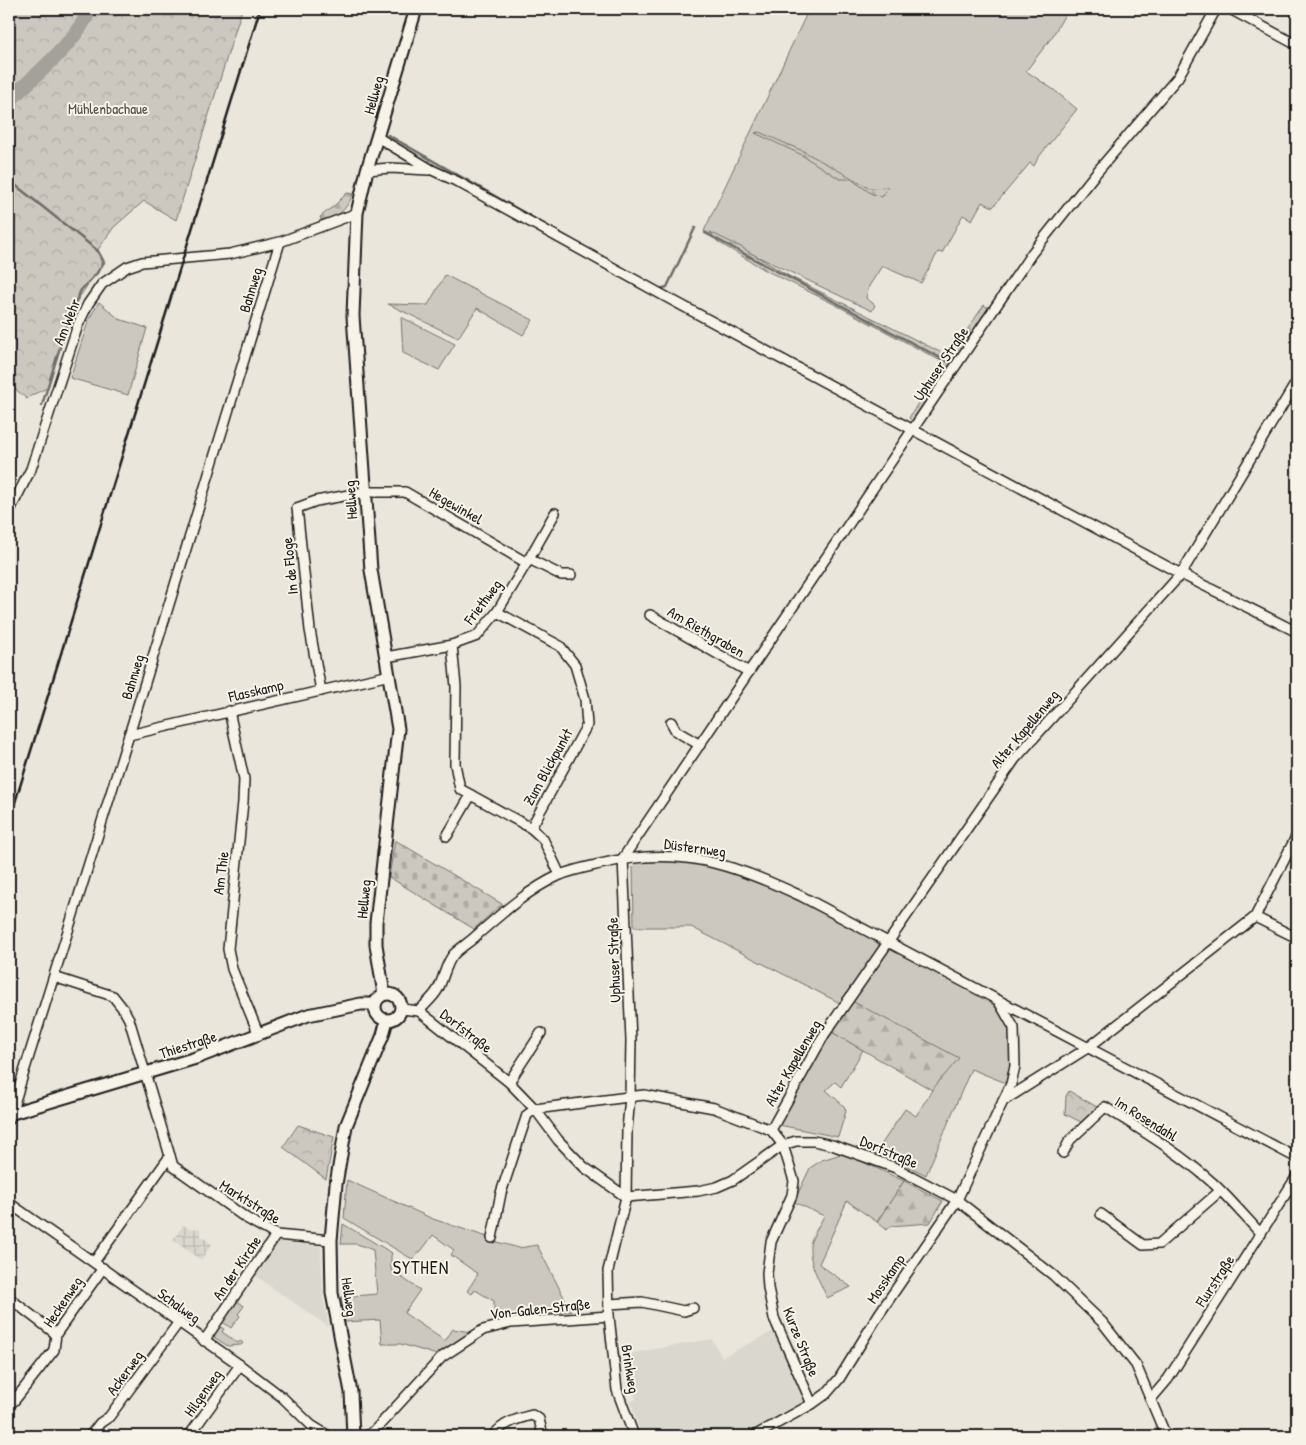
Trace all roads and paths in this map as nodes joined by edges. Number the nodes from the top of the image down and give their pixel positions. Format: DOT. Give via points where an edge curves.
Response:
graph roads {
  1 [pos="416,9"];
  2 [pos="1216,9"];
  3 [pos="1230,9"];
  4 [pos="1297,45"];
  5 [pos="377,137"];
  6 [pos="367,170"];
  7 [pos="432,170"];
  8 [pos="357,213"];
  9 [pos="280,242"];
  10 [pos="1297,382"];
  11 [pos="914,429"];
  12 [pos="365,492"];
  13 [pos="9,512"];
  14 [pos="555,512"];
  15 [pos="528,561"];
  16 [pos="1181,574"];
  17 [pos="571,575"];
  18 [pos="497,612"];
  19 [pos="650,615"];
  20 [pos="1297,632"];
  21 [pos="452,645"];
  22 [pos="386,657"];
  23 [pos="749,672"];
  24 [pos="390,675"];
  25 [pos="321,691"];
  26 [pos="229,711"];
  27 [pos="671,722"];
  28 [pos="129,735"];
  29 [pos="700,745"];
  30 [pos="471,795"];
  31 [pos="530,828"];
  32 [pos="1297,835"];
  33 [pos="447,836"];
  34 [pos="623,858"];
  35 [pos="560,876"];
  36 [pos="1255,917"];
  37 [pos="1297,938"];
  38 [pos="888,943"];
  39 [pos="54,976"];
  40 [pos="384,994"];
  41 [pos="998,1000"];
  42 [pos="375,1004"];
  43 [pos="402,1008"];
  44 [pos="419,1011"];
  45 [pos="387,1020"];
  46 [pos="541,1034"];
  47 [pos="259,1035"];
  48 [pos="1089,1047"];
  49 [pos="146,1074"];
  50 [pos="510,1082"];
  51 [pos="630,1097"];
  52 [pos="1002,1102"];
  53 [pos="535,1109"];
  54 [pos="10,1116"];
  55 [pos="771,1130"];
  56 [pos="782,1145"];
  57 [pos="1063,1153"];
  58 [pos="170,1156"];
  59 [pos="1297,1158"];
  60 [pos="1297,1176"];
  61 [pos="1220,1191"];
  62 [pos="626,1197"];
  63 [pos="957,1200"];
  64 [pos="9,1203"];
  65 [pos="1101,1214"];
  66 [pos="1261,1234"];
  67 [pos="276,1235"];
  68 [pos="492,1238"];
  69 [pos="331,1240"];
  70 [pos="94,1262"];
  71 [pos="103,1268"];
  72 [pos="9,1298"];
  73 [pos="609,1304"];
  74 [pos="694,1308"];
  75 [pos="609,1316"];
  76 [pos="179,1322"];
  77 [pos="56,1334"];
  78 [pos="204,1340"];
  79 [pos="240,1365"];
  80 [pos="12,1399"];
  81 [pos="1152,1399"];
  82 [pos="812,1404"];
  83 [pos="90,1436"];
  84 [pos="189,1436"];
  85 [pos="329,1436"];
  86 [pos="352,1436"];
  87 [pos="367,1436"];
  88 [pos="493,1436"];
  89 [pos="544,1436"];
  90 [pos="634,1436"];
  91 [pos="754,1436"];
  92 [pos="1166,1436"];
  1 -- 5 [label="street, Hellweg"];
  2 -- 11 [label="street, Uphuser Straße" via="1178,77 1032,253"];
  3 -- 4 [label="street"];
  5 -- 6 [label="street, Hellweg"];
  5 -- 7 [label="street"];
  6 -- 7 [label="street"];
  6 -- 8 [label="street, Hellweg"];
  7 -- 11 [label="street"];
  8 -- 9 [label="street, Am Wehr"];
  8 -- 12 [label="street, Hellweg" via="353,316"];
  9 -- 13 [label="street, Am Wehr" via="230,254 142,262 127,267 102,284 78,325 31,469"];
  9 -- 28 [label="street, Bahnweg"];
  10 -- 16 [label="street, Alter Kapellenweg"];
  11 -- 16 [label="street"];
  11 -- 23 [label="street, Uphuser Straße"];
  12 -- 15 [label="street, Hegewinkel" via="404,492"];
  12 -- 22 [label="street, Hellweg" via="371,570"];
  12 -- 25 [label="street, In de Floge" via="297,508 310,630"];
  14 -- 15 [label="street, Friethweg"];
  15 -- 17 [label="street"];
  15 -- 18 [label="street, Friethweg"];
  16 -- 20 [label="street"];
  16 -- 38 [label="street, Alter Kapellenweg" via="1015,759"];
  18 -- 21 [label="street, Friethweg" via="477,636"];
  18 -- 31 [label="street, Zum Blickpunkt" via="560,646 574,665 585,699 587,724"];
  19 -- 23 [label="street, Am Riethgraben"];
  21 -- 22 [label="street, Friethweg"];
  21 -- 30 [label="street, Zum Blickpunkt" via="456,687 455,764 460,789"];
  22 -- 24 [label="street, Hellweg"];
  23 -- 29 [label="street, Uphuser Straße"];
  24 -- 25 [label="street, Flasskamp"];
  24 -- 40 [label="street, Hellweg" via="398,729 376,924"];
  25 -- 26 [label="street, Flasskamp"];
  26 -- 28 [label="street, Flasskamp"];
  26 -- 47 [label="street, Am Thie" via="244,780 228,949 232,969"];
  27 -- 29 [label="street" via="676,731"];
  28 -- 39 [label="street, Bahnweg"];
  29 -- 34 [label="street, Uphuser Straße"];
  30 -- 31 [label="street, Zum Blickpunkt"];
  30 -- 33 [label="street"];
  31 -- 35 [label="street, Zum Blickpunkt" via="543,838"];
  32 -- 36 [label="street"];
  34 -- 35 [label="street, Düsternweg"];
  34 -- 38 [label="street, Düsternweg" via="683,857 733,867 801,896"];
  34 -- 51 [label="street, Uphuser Straße" via="631,1040"];
  35 -- 44 [label="street, Düsternweg" via="502,913 452,956 438,990"];
  36 -- 37 [label="street"];
  36 -- 48 [label="street"];
  38 -- 41 [label="street, Düsternweg"];
  38 -- 55 [label="street, Alter Kapellenweg" via="824,1035"];
  39 -- 49 [label="street, Marktstraße" via="113,996 129,1019"];
  39 -- 54 [label="street, Bahnweg"];
  40 -- 42 [label="street"];
  40 -- 43 [label="street" via="397,996"];
  41 -- 48 [label="street, Düsternweg"];
  41 -- 52 [label="street, Mosskamp" via="1014,1028 1016,1044 1016,1066"];
  42 -- 45 [label="street" via="377,1015"];
  42 -- 47 [label="street, Thiestraße" via="313,1014"];
  43 -- 44 [label="street, Dorfstraße"];
  43 -- 45 [label="street" via="396,1017"];
  44 -- 50 [label="street, Dorfstraße"];
  45 -- 69 [label="street, Hellweg" via="346,1126"];
  46 -- 50 [label="street"];
  47 -- 49 [label="street, Thiestraße"];
  48 -- 52 [label="street"];
  48 -- 59 [label="street, Düsternweg"];
  49 -- 54 [label="street, Thiestraße"];
  49 -- 58 [label="street, Marktstraße"];
  50 -- 53 [label="street, Dorfstraße"];
  51 -- 53 [label="street, Alter Kapellenweg"];
  51 -- 55 [label="street, Alter Kapellenweg" via="644,1095 714,1108"];
  51 -- 62 [label="street, Uphuser Straße"];
  52 -- 63 [label="street, Mosskamp"];
  53 -- 62 [label="street, Dorfstraße" via="584,1168"];
  53 -- 68 [label="street" via="527,1115 501,1193"];
  55 -- 56 [label="street, Alter Kapellenweg"];
  56 -- 62 [label="street, Dorfstraße" via="733,1180 717,1187"];
  56 -- 63 [label="street, Dorfstraße" via="796,1141 832,1145 896,1168"];
  56 -- 82 [label="street, Kurze Straße" via="794,1182 792,1195 771,1242 768,1288 777,1326"];
  57 -- 61 [label="street, Im Rosendahl" via="1070,1140 1105,1107 1187,1162"];
  58 -- 67 [label="street, Marktstraße" via="173,1166 246,1218"];
  58 -- 70 [label="street"];
  60 -- 66 [label="street, Flurstraße"];
  61 -- 65 [label="street" via="1159,1244 1143,1245"];
  61 -- 66 [label="street, Im Rosendahl"];
  62 -- 73 [label="street, Brinkweg" via="608,1271"];
  63 -- 81 [label="street, Dorfstraße" via="1053,1275 1102,1322 1136,1365"];
  63 -- 82 [label="street, Mosskamp" via="839,1379"];
  64 -- 70 [label="street, Schalweg"];
  66 -- 81 [label="street, Flurstraße"];
  67 -- 69 [label="street, Marktstraße"];
  67 -- 78 [label="street, An der Kirche"];
  69 -- 86 [label="street, Hellweg" via="332,1293 351,1392"];
  70 -- 71 [label="street, Schalweg"];
  71 -- 76 [label="street, Schalweg"];
  71 -- 77 [label="street, Heckenweg"];
  72 -- 77 [label="street"];
  73 -- 74 [label="street" via="642,1302 684,1311"];
  73 -- 75 [label="street, Brinkweg"];
  75 -- 87 [label="street, Von-Galen-Straße" via="511,1324 483,1330 442,1357"];
  75 -- 90 [label="street, Brinkweg" via="617,1390"];
  76 -- 78 [label="street, Schalweg"];
  76 -- 83 [label="street, Ackerweg" via="110,1417 100,1422"];
  77 -- 80 [label="street, Heckenweg" via="54,1350"];
  78 -- 79 [label="street, Schalweg"];
  79 -- 84 [label="street, Hilgenweg"];
  79 -- 85 [label="street, Schalweg"];
  81 -- 92 [label="street, Dorfstraße"];
  82 -- 91 [label="street, Mosskamp"];
  88 -- 89 [label="street" via="504,1425 532,1415 539,1419"];
}
